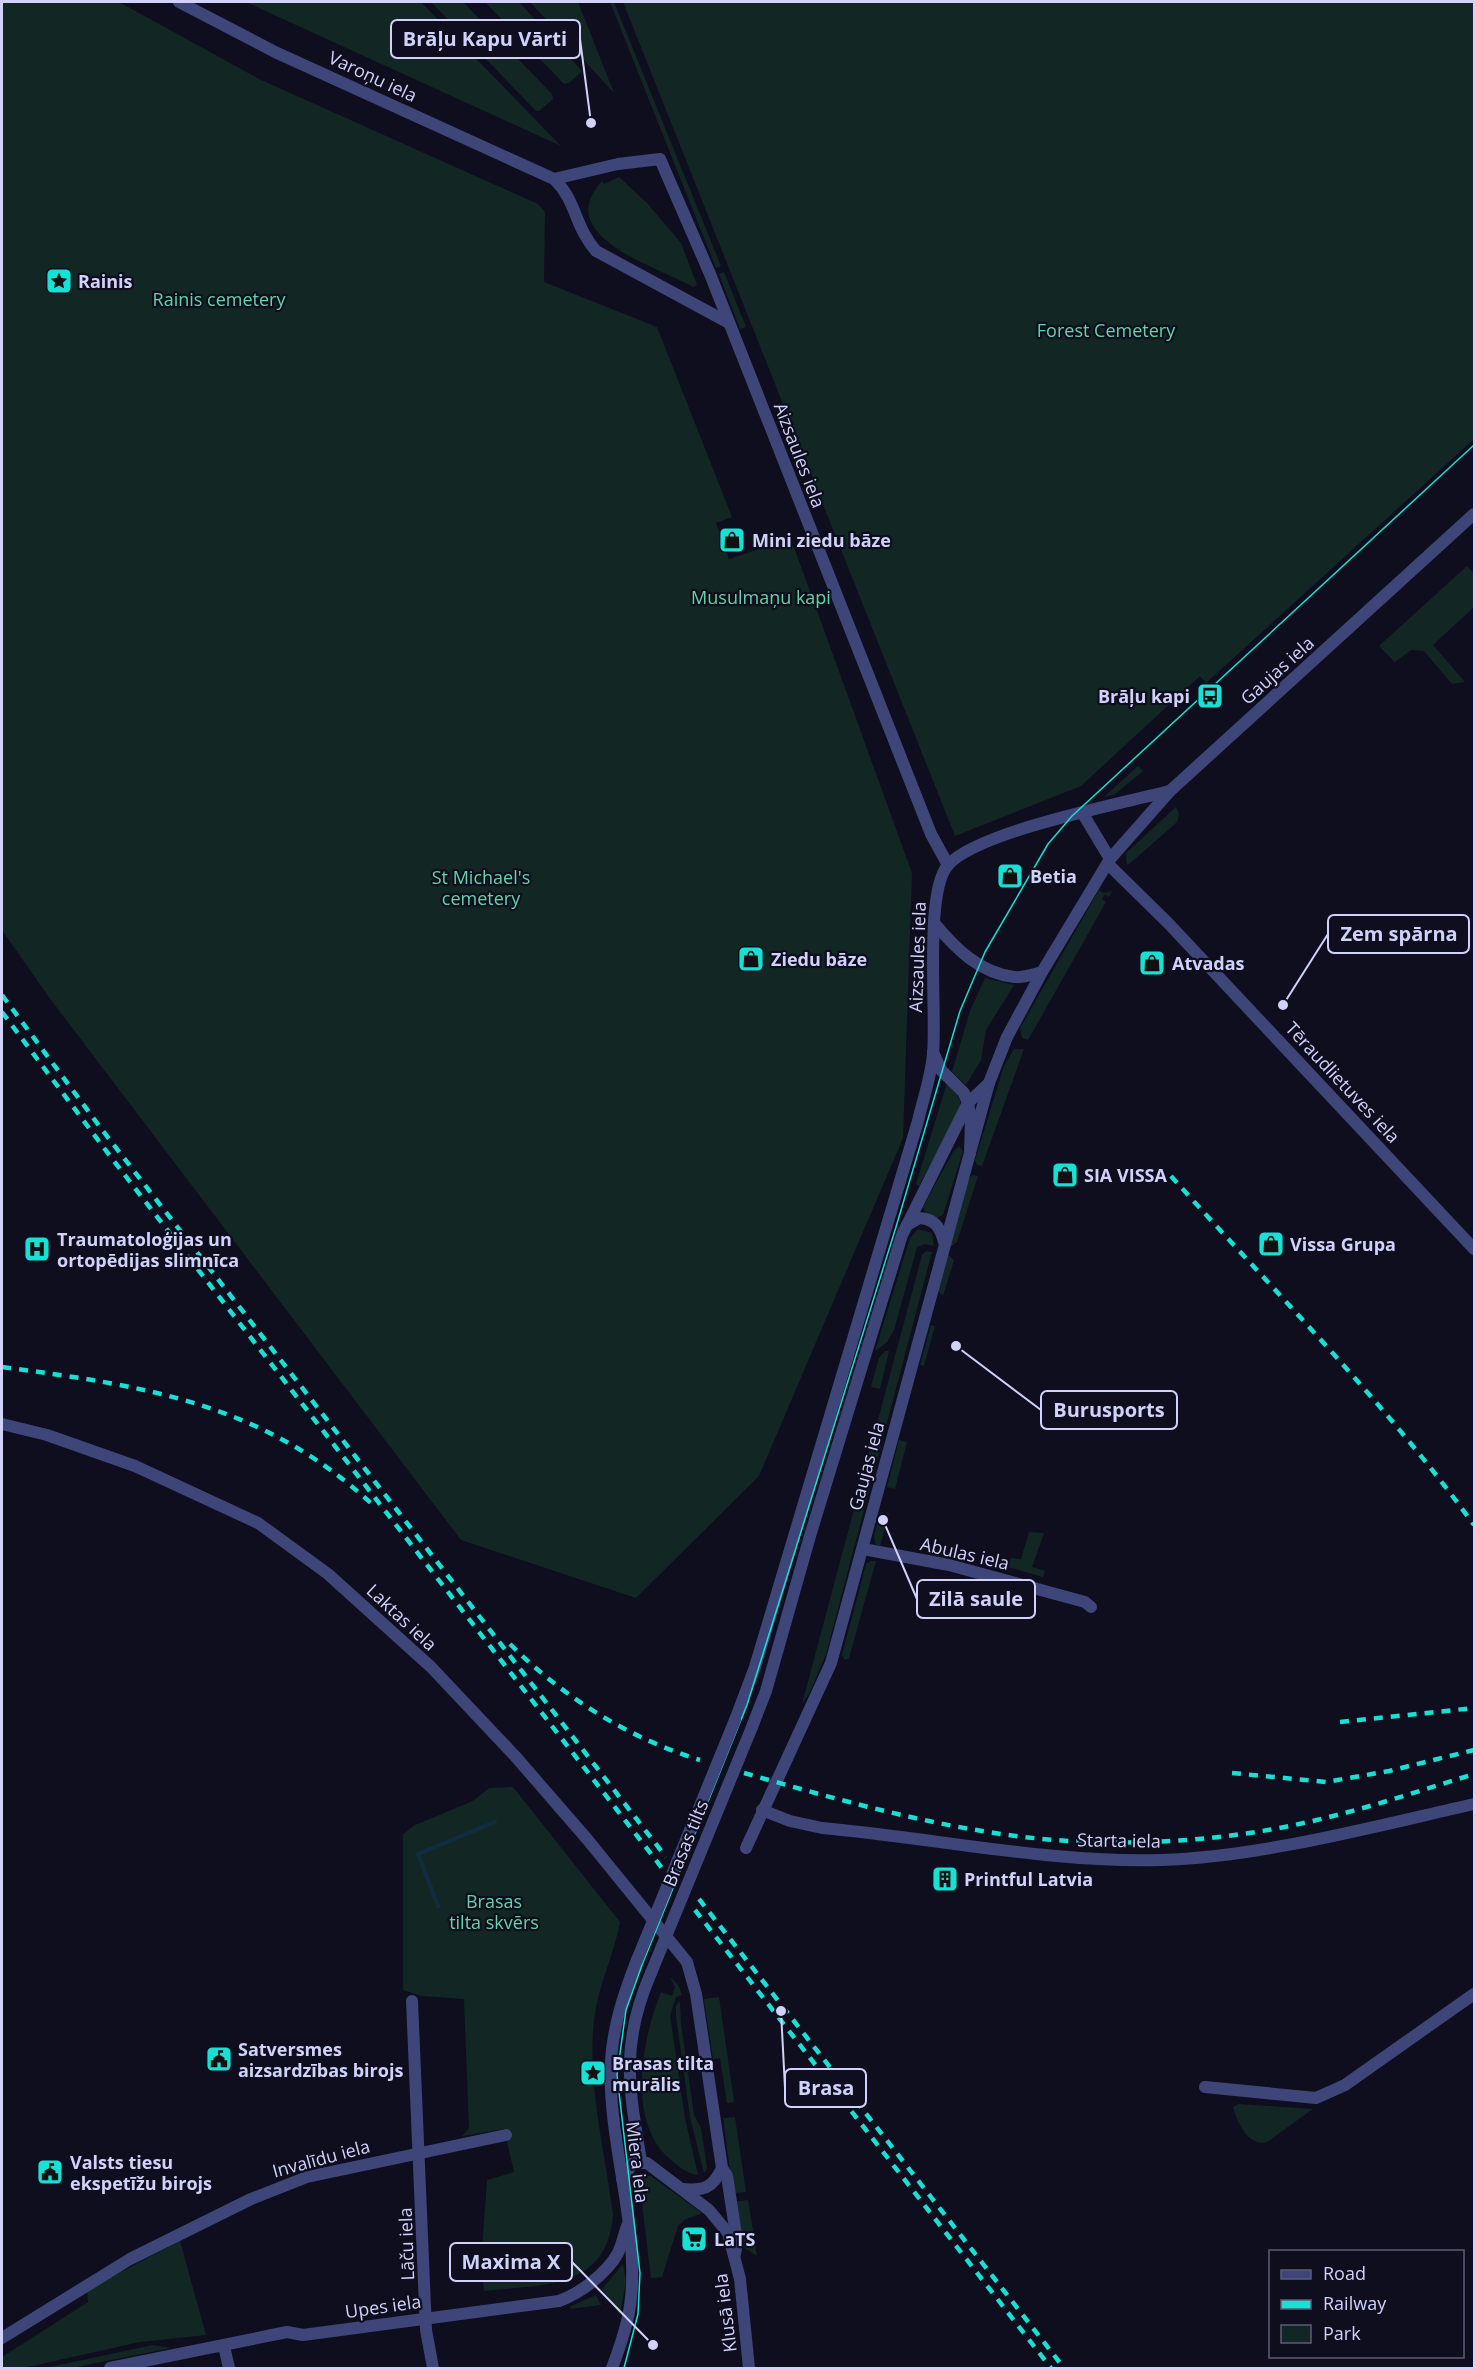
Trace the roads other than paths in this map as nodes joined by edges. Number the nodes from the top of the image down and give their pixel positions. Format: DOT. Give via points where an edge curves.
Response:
graph roads {
  1 [pos="179,2"];
  2 [pos="554,179"];
  3 [pos="729,323"];
  4 [pos="1474,514"];
  5 [pos="1170,791"];
  6 [pos="1083,814"];
  7 [pos="1109,862"];
  8 [pos="948,865"];
  9 [pos="935,924"];
  10 [pos="1042,972"];
  11 [pos="933,1051"];
  12 [pos="989,1083"];
  13 [pos="968,1103"];
  14 [pos="970,1153"];
  15 [pos="906,1226"];
  16 [pos="944,1242"];
  17 [pos="1474,1249"];
  18 [pos="2,1424"];
  19 [pos="863,1549"];
  20 [pos="1091,1607"];
  21 [pos="752,1727"];
  22 [pos="1474,1804"];
  23 [pos="762,1810"];
  24 [pos="746,1848"];
  25 [pos="637,1960"];
  26 [pos="687,1962"];
  27 [pos="651,1973"];
  28 [pos="1474,1994"];
  29 [pos="412,2001"];
  30 [pos="1206,2087"];
  31 [pos="506,2135"];
  32 [pos="419,2153"];
  33 [pos="641,2161"];
  34 [pos="722,2168"];
  35 [pos="622,2179"];
  36 [pos="682,2189"];
  37 [pos="627,2226"];
  38 [pos="735,2254"];
  39 [pos="425,2318"];
  40 [pos="2,2338"];
  41 [pos="224,2346"];
  42 [pos="110,2368"];
  43 [pos="229,2368"];
  44 [pos="434,2368"];
  45 [pos="612,2368"];
  46 [pos="749,2368"];
  1 -- 2 [label="street, Varoņu iela" via="275,52"];
  2 -- 3 [label="street" via="565,189 583,236 596,251"];
  2 -- 3 [label="street, Aizsaules iela" via="660,159"];
  3 -- 8 [label="street, Aizsaules iela" via="931,834"];
  4 -- 5 [label="street, Gaujas iela"];
  5 -- 6 [label="street"];
  5 -- 7 [label="street, Gaujas iela"];
  6 -- 7 [label="street"];
  6 -- 8 [label="street" via="1001,837"];
  7 -- 10 [label="street, Gaujas iela"];
  7 -- 17 [label="street, Tēraudlietuves iela"];
  8 -- 9 [label="street, Aizsaules iela" via="939,884"];
  9 -- 10 [label="street" via="957,951 985,968 1016,978"];
  9 -- 11 [label="street, Aizsaules iela"];
  10 -- 12 [label="street, Gaujas iela" via="1007,1037"];
  11 -- 13 [label="street" via="941,1070 964,1093"];
  11 -- 25 [label="street, Brasas tilts, bridge" via="891,1218 755,1667"];
  12 -- 13 [label="street, Gaujas iela"];
  12 -- 14 [label="street, Gaujas iela"];
  13 -- 14 [label="street"];
  13 -- 15 [label="street, Gaujas iela"];
  14 -- 16 [label="street, Gaujas iela"];
  15 -- 16 [label="street" via="919,1218 935,1222"];
  15 -- 21 [label="street, Gaujas iela"];
  16 -- 19 [label="street, Gaujas iela"];
  18 -- 26 [label="street, Laktas iela" via="47,1435 135,1466 258,1523 319,1567 431,1667 515,1756"];
  19 -- 20 [label="street, Abulas iela" via="949,1565 1085,1602"];
  19 -- 23 [label="street, Gaujas iela" via="831,1663"];
  21 -- 27 [label="street, Brasas tilts, bridge"];
  22 -- 23 [label="street, Starta iela" via="1220,1855 1161,1860 1036,1855 822,1828"];
  23 -- 24 [label="street, Gaujas iela"];
  25 -- 35 [label="street, Miera iela" via="619,2010 611,2061"];
  26 -- 34 [label="street, Klusā iela" via="696,1994"];
  27 -- 33 [label="street, Miera iela" via="638,2007 628,2058"];
  28 -- 30 [label="street" via="1344,2085 1316,2098"];
  29 -- 32 [label="street, Lāču iela"];
  31 -- 32 [label="street, Invalīdu iela"];
  32 -- 39 [label="street, Lāču iela"];
  32 -- 40 [label="street, Invalīdu iela" via="279,2186 130,2259"];
  33 -- 35 [label="street" via="633,2163"];
  33 -- 36 [label="street, Klusā iela"];
  34 -- 36 [label="street" via="708,2188"];
  34 -- 38 [label="street, Klusā iela" via="727,2176 737,2241"];
  35 -- 37 [label="street, Miera iela"];
  36 -- 38 [label="street, Klusā iela" via="720,2220"];
  37 -- 39 [label="street, Upes iela" via="618,2253 606,2269 572,2296 546,2303"];
  37 -- 45 [label="street, Miera iela" via="631,2300"];
  38 -- 46 [label="street, Klusā iela"];
  39 -- 41 [label="street, Upes iela" via="303,2335 286,2332"];
  39 -- 44 [label="street, Lāču iela"];
  41 -- 42 [label="street, Upes iela"];
  41 -- 43 [label="street"];
}
